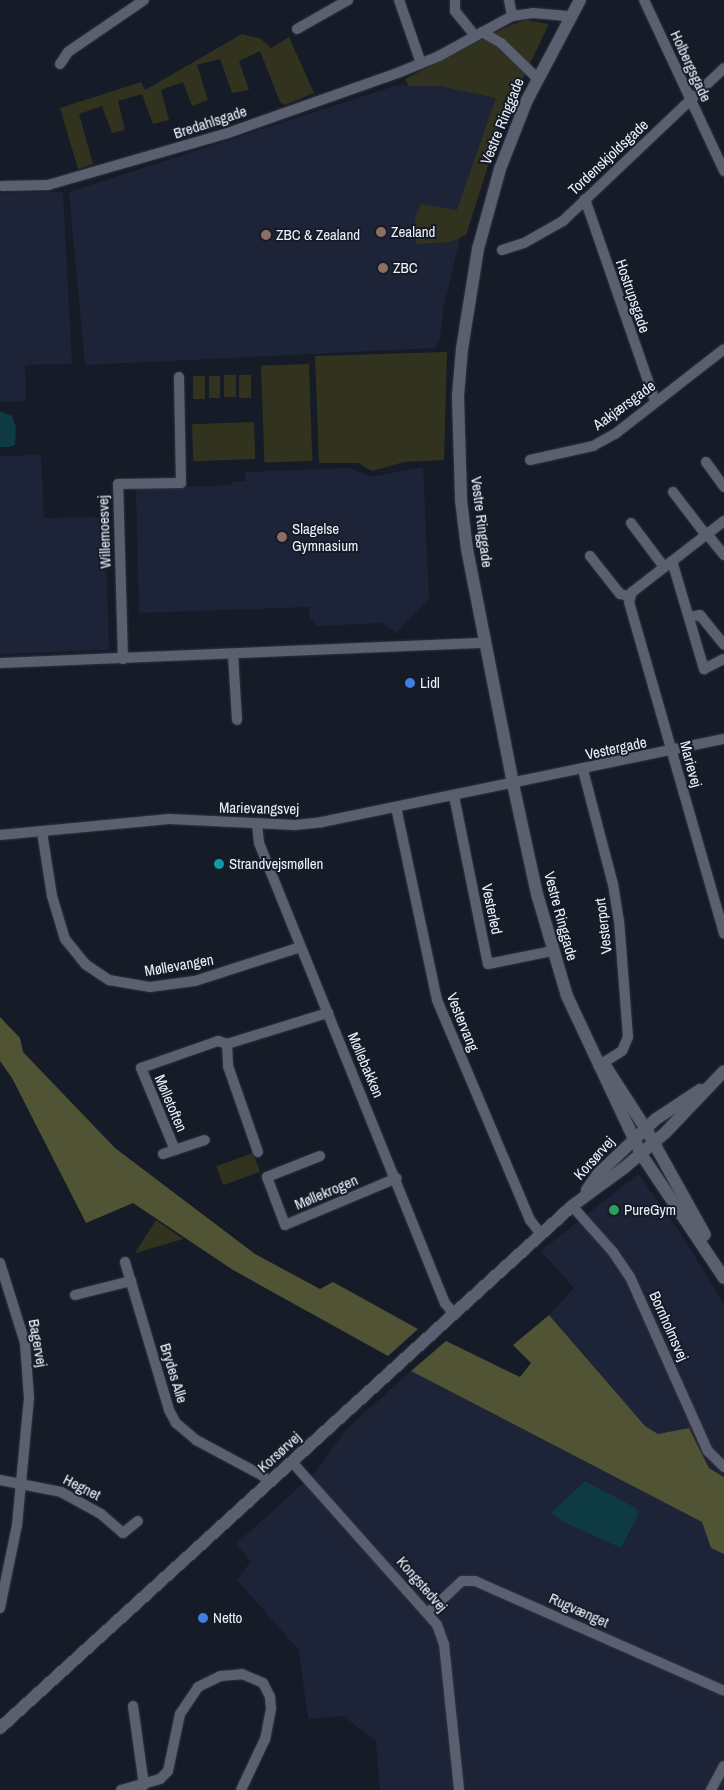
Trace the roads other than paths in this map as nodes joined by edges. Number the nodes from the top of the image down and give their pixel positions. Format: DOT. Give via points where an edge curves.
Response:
graph roads {
  1 [pos="144,0"];
  2 [pos="348,0"];
  3 [pos="399,0"];
  4 [pos="455,0"];
  5 [pos="509,0"];
  6 [pos="580,0"];
  7 [pos="644,0"];
  8 [pos="512,16"];
  9 [pos="570,16"];
  10 [pos="297,29"];
  11 [pos="478,34"];
  12 [pos="421,63"];
  13 [pos="60,64"];
  14 [pos="724,68"];
  15 [pos="537,78"];
  16 [pos="691,100"];
  17 [pos="724,171"];
  18 [pos="1,185"];
  19 [pos="585,200"];
  20 [pos="502,250"];
  21 [pos="724,349"];
  22 [pos="179,377"];
  23 [pos="655,401"];
  24 [pos="530,460"];
  25 [pos="706,462"];
  26 [pos="724,487"];
  27 [pos="673,492"];
  28 [pos="724,521"];
  29 [pos="631,524"];
  30 [pos="707,534"];
  31 [pos="724,555"];
  32 [pos="590,556"];
  33 [pos="668,564"];
  34 [pos="629,599"];
  35 [pos="688,617"];
  36 [pos="486,643"];
  37 [pos="724,645"];
  38 [pos="233,654"];
  39 [pos="123,658"];
  40 [pos="724,659"];
  41 [pos="0,662"];
  42 [pos="237,720"];
  43 [pos="724,739"];
  44 [pos="672,751"];
  45 [pos="583,770"];
  46 [pos="513,784"];
  47 [pos="454,796"];
  48 [pos="396,807"];
  49 [pos="258,824"];
  50 [pos="42,832"];
  51 [pos="0,835"];
  52 [pos="724,934"];
  53 [pos="301,947"];
  54 [pos="552,951"];
  55 [pos="328,1013"];
  56 [pos="227,1044"];
  57 [pos="598,1061"];
  58 [pos="724,1071"];
  59 [pos="204,1140"];
  60 [pos="644,1141"];
  61 [pos="174,1150"];
  62 [pos="258,1152"];
  63 [pos="163,1154"];
  64 [pos="320,1156"];
  65 [pos="397,1178"];
  66 [pos="576,1203"];
  67 [pos="542,1234"];
  68 [pos="125,1262"];
  69 [pos="0,1263"];
  70 [pos="724,1270"];
  71 [pos="724,1278"];
  72 [pos="131,1281"];
  73 [pos="75,1295"];
  74 [pos="454,1314"];
  75 [pos="292,1462"];
  76 [pos="724,1467"];
  77 [pos="0,1480"];
  78 [pos="21,1483"];
  79 [pos="269,1483"];
  80 [pos="138,1520"];
  81 [pos="0,1608"];
  82 [pos="428,1612"];
  83 [pos="724,1691"];
  84 [pos="133,1706"];
  85 [pos="2,1722"];
  86 [pos="724,1766"];
  87 [pos="144,1785"];
  88 [pos="121,1790"];
  89 [pos="241,1790"];
  90 [pos="460,1790"];
  91 [pos="710,1790"];
  1 -- 13 [label="street" via="76,46"];
  2 -- 10 [label="street"];
  3 -- 12 [label="street"];
  4 -- 11 [label="street" via="455,11"];
  5 -- 8 [label="street"];
  6 -- 9 [label="street, Vestre Ringgade"];
  7 -- 16 [label="street, Holbergsgade"];
  8 -- 9 [label="street, Bredahlsgade" via="533,13"];
  8 -- 11 [label="street, Bredahlsgade"];
  9 -- 15 [label="street, Vestre Ringgade"];
  11 -- 12 [label="street, Bredahlsgade"];
  11 -- 15 [label="street" via="501,43"];
  12 -- 18 [label="street, Bredahlsgade" via="228,133 124,165 48,185"];
  14 -- 16 [label="street, Tordenskjoldsgade"];
  15 -- 36 [label="street, Vestre Ringgade" via="490,204 475,265 462,349 458,396 461,500"];
  16 -- 17 [label="street, Holbergsgade"];
  16 -- 19 [label="street, Tordenskjoldsgade"];
  19 -- 20 [label="street, Tordenskjoldsgade" via="546,232"];
  19 -- 23 [label="street, Hostrupsgade"];
  21 -- 23 [label="street, Aakjærsgade"];
  22 -- 39 [label="street, Willemoesvej" via="182,483 118,484"];
  23 -- 24 [label="street, Aakjærsgade" via="615,434 593,446"];
  25 -- 26 [label="street"];
  27 -- 30 [label="street"];
  28 -- 30 [label="street"];
  29 -- 33 [label="street"];
  30 -- 31 [label="street"];
  30 -- 33 [label="street"];
  32 -- 34 [label="street" via="620,594"];
  33 -- 34 [label="street"];
  33 -- 35 [label="street"];
  34 -- 44 [label="street, Marievej"];
  35 -- 37 [label="street" via="700,615"];
  35 -- 40 [label="street" via="704,668"];
  36 -- 38 [label="street"];
  36 -- 46 [label="street, Vestre Ringgade"];
  38 -- 39 [label="street"];
  38 -- 42 [label="street"];
  39 -- 41 [label="street"];
  43 -- 44 [label="street, Vestergade"];
  44 -- 45 [label="street, Vestergade"];
  44 -- 52 [label="street, Marievej"];
  45 -- 46 [label="street, Vestergade"];
  45 -- 57 [label="street, Vesterport" via="620,920 627,1027 626,1046"];
  46 -- 47 [label="street, Marievangsvej"];
  46 -- 54 [label="street, Vestre Ringgade"];
  47 -- 48 [label="street, Marievangsvej"];
  47 -- 54 [label="street, Vesterled" via="488,964"];
  48 -- 49 [label="street, Marievangsvej" via="322,822"];
  48 -- 67 [label="street, Vestervang" via="437,1000 530,1220"];
  49 -- 50 [label="street, Marievangsvej" via="169,820"];
  49 -- 53 [label="street, Møllebakken" via="259,843"];
  50 -- 51 [label="street, Marievangsvej"];
  50 -- 53 [label="street, Møllevangen" via="52,896 66,939 85,964 109,980 150,987 195,981"];
  53 -- 55 [label="street, Møllebakken"];
  54 -- 57 [label="street, Vestre Ringgade" via="567,996"];
  55 -- 56 [label="street, Mølletoften"];
  55 -- 65 [label="street, Møllebakken"];
  56 -- 61 [label="street, Mølletoften" via="218,1041 141,1068"];
  56 -- 62 [label="street" via="228,1066"];
  57 -- 60 [label="street, Vestre Ringgade"];
  57 -- 60 [label="street, Vestre Ringgade" via="607,1085"];
  58 -- 60 [label="street, Korsørvej" via="711,1083 663,1113"];
  59 -- 61 [label="street, Mølletoften"];
  60 -- 66 [label="street, Korsørvej"];
  60 -- 70 [label="street"];
  60 -- 71 [label="street"];
  61 -- 63 [label="street, Mølletoften"];
  64 -- 65 [label="street, Møllekrogen" via="267,1177 285,1225"];
  65 -- 74 [label="street, Møllebakken" via="445,1302"];
  66 -- 67 [label="street, Korsørvej"];
  66 -- 76 [label="street, Bornholmsvej" via="630,1277 708,1451"];
  67 -- 74 [label="street, Korsørvej"];
  68 -- 72 [label="street, Brydes Alle"];
  69 -- 78 [label="street, Bagervej" via="25,1343 28,1368"];
  72 -- 73 [label="street"];
  72 -- 79 [label="street, Brydes Alle" via="176,1424 196,1440 263,1476"];
  74 -- 75 [label="street, Korsørvej"];
  75 -- 79 [label="street, Korsørvej"];
  75 -- 82 [label="street, Kongstedvej"];
  77 -- 78 [label="street, Hegnet"];
  78 -- 80 [label="street, Hegnet" via="49,1488 79,1500 123,1533"];
  78 -- 81 [label="street, Bagervej" via="15,1539"];
  79 -- 85 [label="street, Korsørvej"];
  82 -- 83 [label="street, Rugvænget" via="462,1581 475,1581"];
  82 -- 90 [label="street, Kongstedvej" via="444,1644"];
  84 -- 87 [label="street"];
  86 -- 91 [label="street"];
  87 -- 88 [label="street"];
  87 -- 89 [label="street" via="160,1779 168,1771 180,1714 188,1698 212,1679 242,1674 263,1683 270,1696 270,1709 265,1739"];
}
